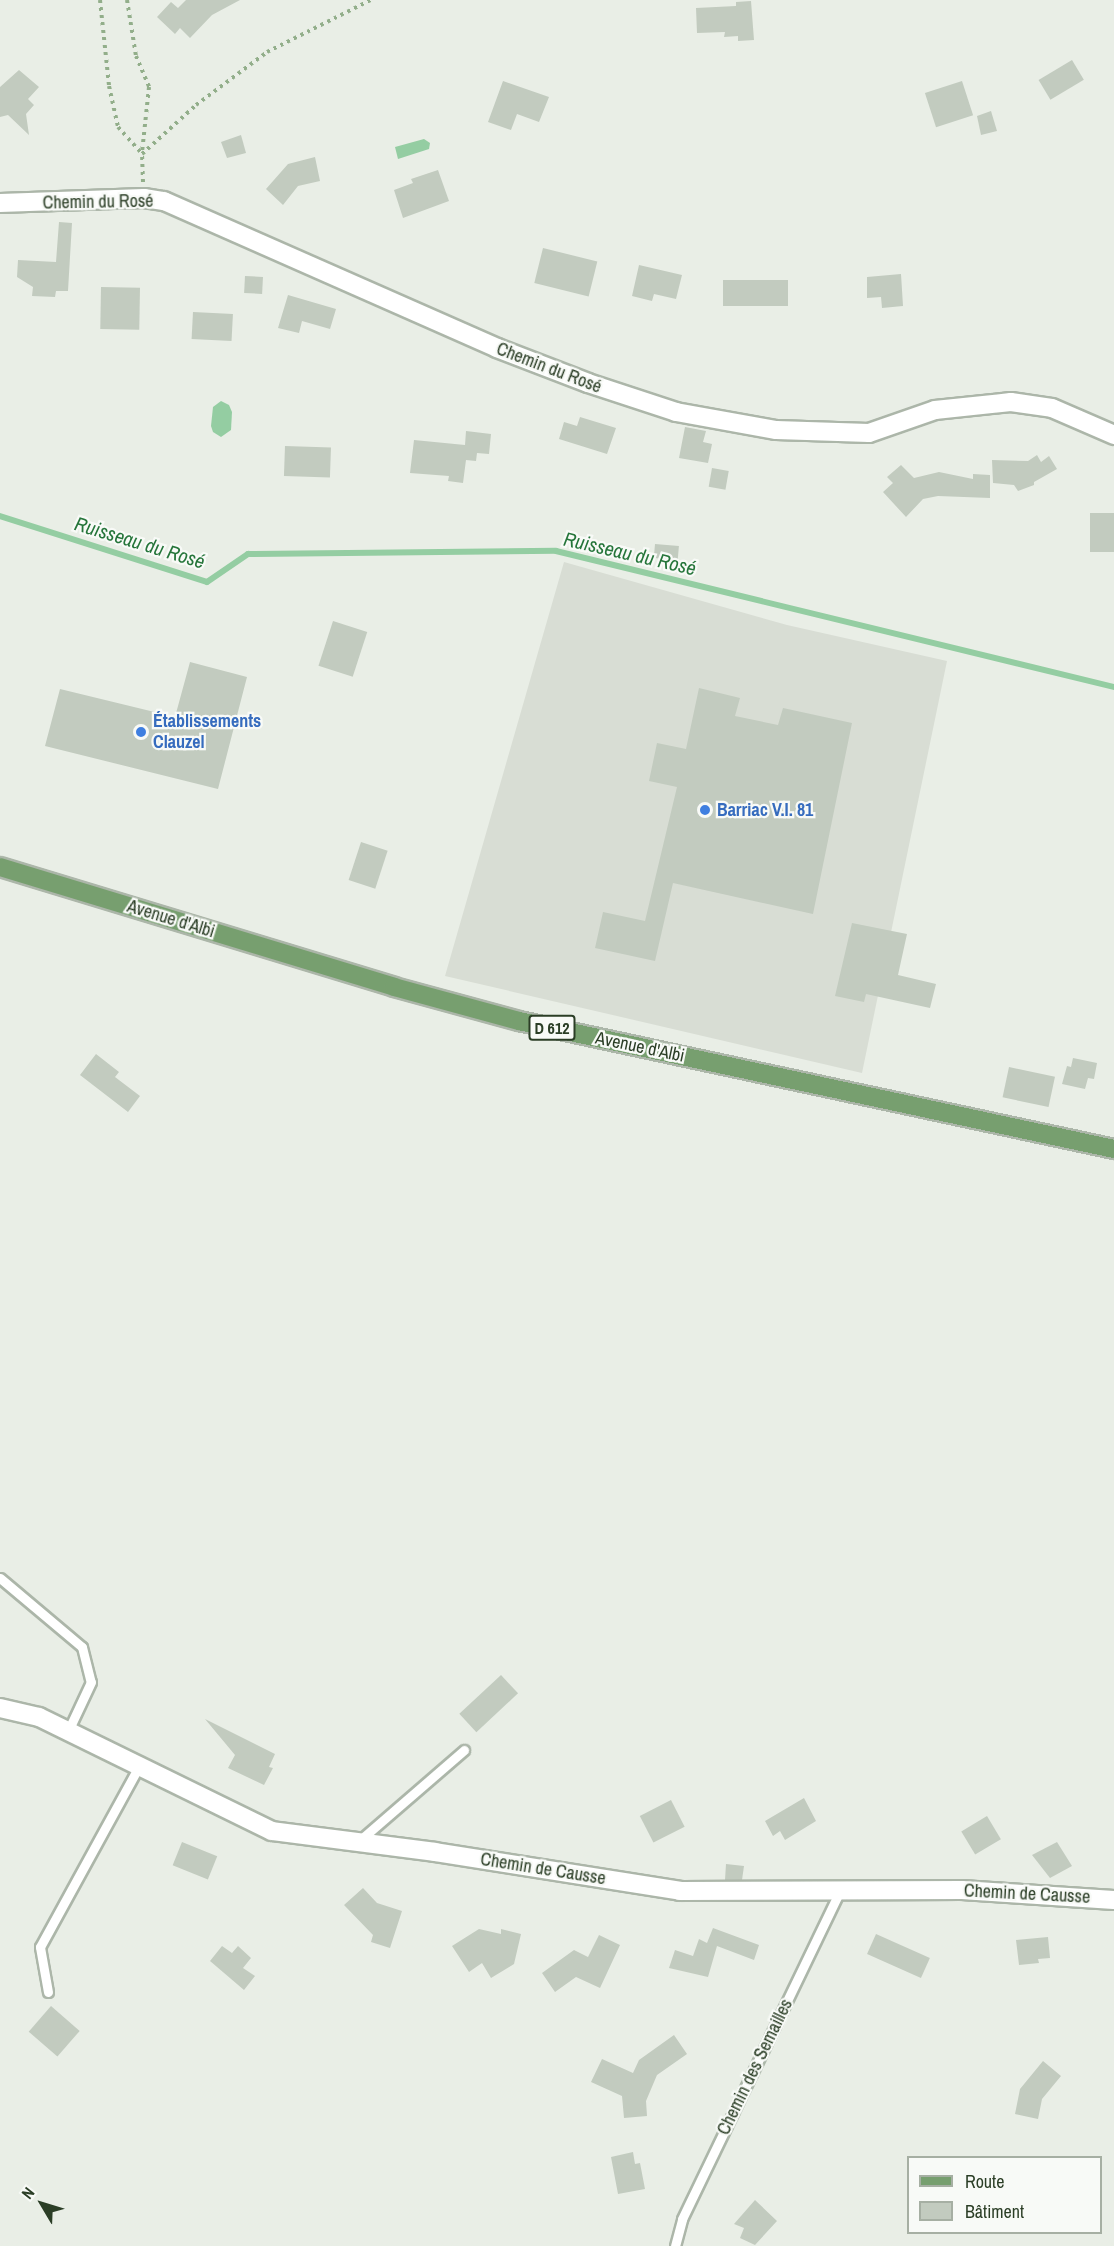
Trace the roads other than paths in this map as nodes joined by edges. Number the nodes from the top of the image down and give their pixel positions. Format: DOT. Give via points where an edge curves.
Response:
graph roads {
  1 [pos="0,203"];
  2 [pos="1114,435"];
  3 [pos="0,867"];
  4 [pos="1114,1149"];
  5 [pos="0,1578"];
  6 [pos="0,1708"];
  7 [pos="68,1731"];
  8 [pos="464,1750"];
  9 [pos="139,1766"];
  10 [pos="358,1842"];
  11 [pos="840,1890"];
  12 [pos="1114,1900"];
  13 [pos="48,1992"];
  14 [pos="675,2246"];
  1 -- 2 [label="street, Chemin du Rosé" via="144,198 164,201 538,365 676,412 776,430 869,433 935,410 1011,402 1052,408"];
  3 -- 4 [label="main road, Avenue d'Albi / D 612" via="519,1021"];
  5 -- 7 [label="lane" via="82,1647 91,1682"];
  6 -- 7 [label="street, Chemin de Causse" via="39,1717"];
  7 -- 9 [label="street, Chemin de Causse"];
  8 -- 10 [label="lane"];
  9 -- 10 [label="street, Chemin de Causse" via="272,1831"];
  9 -- 13 [label="lane" via="40,1947"];
  10 -- 11 [label="street, Chemin de Causse" via="680,1891"];
  11 -- 12 [label="street, Chemin de Causse" via="962,1890"];
  11 -- 14 [label="lane, Chemin des Semailles" via="682,2219"];
}
